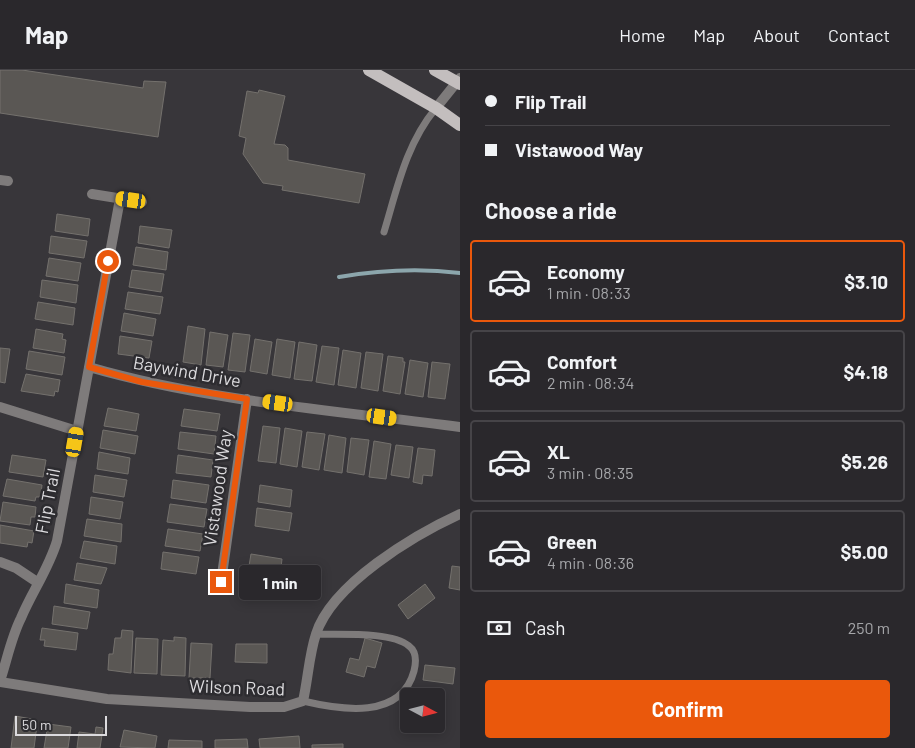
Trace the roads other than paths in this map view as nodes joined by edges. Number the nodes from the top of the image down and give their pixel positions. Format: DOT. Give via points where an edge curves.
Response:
graph roads {
  1 [pos="369,70"];
  2 [pos="435,70"];
  3 [pos="459,81"];
  4 [pos="436,108"];
  5 [pos="460,124"];
  6 [pos="92,194"];
  7 [pos="120,199"];
  8 [pos="142,202"];
  9 [pos="384,232"];
  10 [pos="89,367"];
  11 [pos="247,399"];
  12 [pos="0,407"];
  13 [pos="460,427"];
  14 [pos="77,431"];
  15 [pos="460,514"];
  16 [pos="0,562"];
  17 [pos="37,582"];
  18 [pos="221,582"];
  19 [pos="316,634"];
  20 [pos="0,681"];
  21 [pos="303,701"];
  1 -- 4 [label="main road"];
  2 -- 3 [label="main road"];
  3 -- 4 [label="street"];
  4 -- 5 [label="main road"];
  4 -- 9 [label="lane" via="406,157"];
  6 -- 7 [label="street"];
  7 -- 8 [label="street"];
  7 -- 10 [label="street, Flip Trail"];
  10 -- 11 [label="street, Baywind Drive" via="142,382"];
  10 -- 14 [label="street, Flip Trail"];
  11 -- 13 [label="street, Baywind Drive"];
  11 -- 18 [label="street, Vistawood Way"];
  12 -- 14 [label="street"];
  14 -- 17 [label="street, Flip Trail" via="57,541 52,559"];
  15 -- 19 [label="street, Wilson Road" via="426,532 349,584 326,612"];
  16 -- 17 [label="street"];
  17 -- 20 [label="street, Flip Trail" via="19,620"];
  19 -- 21 [label="street, Wilson Road"];
  19 -- 21 [label="lane" via="364,634 400,642 410,646 415,668 412,678 394,701 379,708 362,709"];
  20 -- 21 [label="street, Wilson Road" via="117,699 259,707 284,707"];
}
